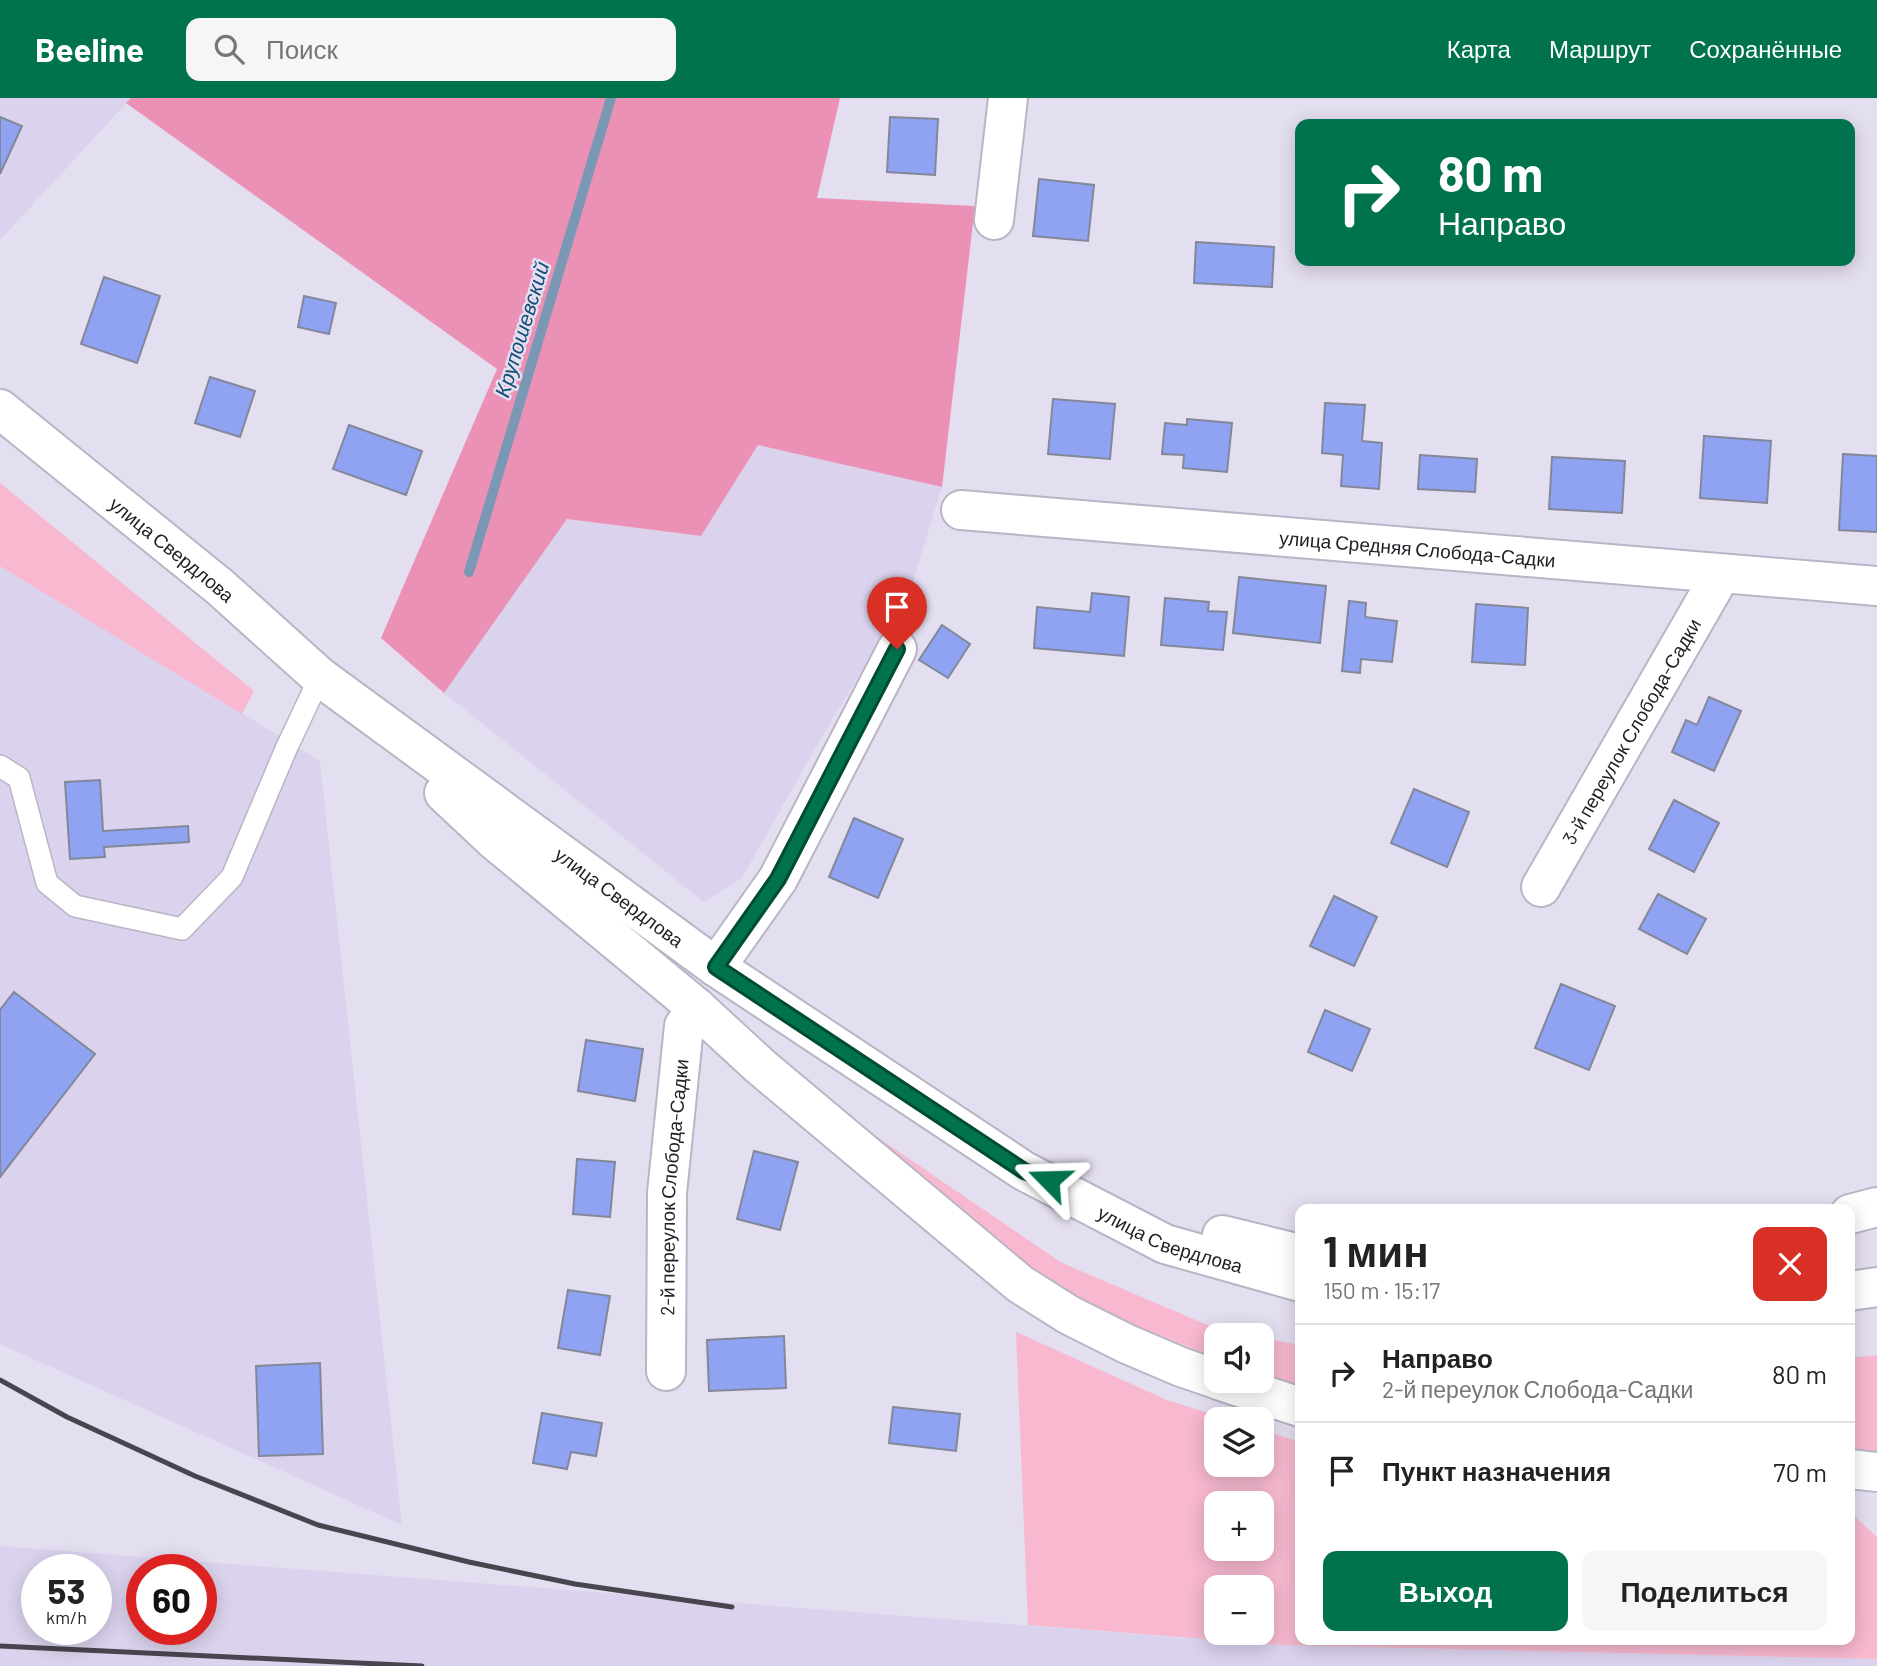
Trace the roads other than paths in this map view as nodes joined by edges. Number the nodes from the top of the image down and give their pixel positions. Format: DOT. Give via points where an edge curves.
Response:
graph roads {
  1 [pos="1008,98"];
  2 [pos="994,219"];
  3 [pos="0,409"];
  4 [pos="961,510"];
  5 [pos="1721,574"];
  6 [pos="1877,586"];
  7 [pos="897,649"];
  8 [pos="320,677"];
  9 [pos="0,766"];
  10 [pos="1541,887"];
  11 [pos="716,967"];
  12 [pos="697,1008"];
  13 [pos="1024,1171"];
  14 [pos="1877,1207"];
  15 [pos="1855,1213"];
  16 [pos="1295,1253"];
  17 [pos="1295,1281"];
  18 [pos="1877,1287"];
  19 [pos="1855,1290"];
  20 [pos="666,1371"];
  21 [pos="1204,1374"];
  22 [pos="1258,1393"];
  23 [pos="1295,1405"];
  24 [pos="1855,1470"];
  25 [pos="1877,1472"];
  1 -- 2 [label="main road"];
  3 -- 8 [label="main road, улица Свердлова" via="220,587"];
  4 -- 5 [label="main road, улица Средняя Слобода-Садки"];
  5 -- 6 [label="main road, улица Средняя Слобода-Садки"];
  5 -- 10 [label="main road, 3-й переулок Слобода-Садки"];
  7 -- 11 [label="main road" via="778,879"];
  8 -- 9 [label="lane" via="232,877 182,929 75,906 47,883 19,778"];
  8 -- 11 [label="main road, улица Свердлова"];
  8 -- 12 [label="main road" via="493,839"];
  11 -- 13 [label="main road, улица Свердлова"];
  12 -- 20 [label="main road, 2-й переулок Слобода-Садки" via="684,1026 667,1193"];
  12 -- 21 [label="main road" via="1020,1284 1127,1345"];
  13 -- 16 [label="main road" via="1177,1224"];
  13 -- 17 [label="main road, улица Свердлова" via="1165,1244"];
  14 -- 15 [label="main road"];
  18 -- 19 [label="main road"];
  22 -- 23 [label="main road"];
  24 -- 25 [label="main road"];
}
